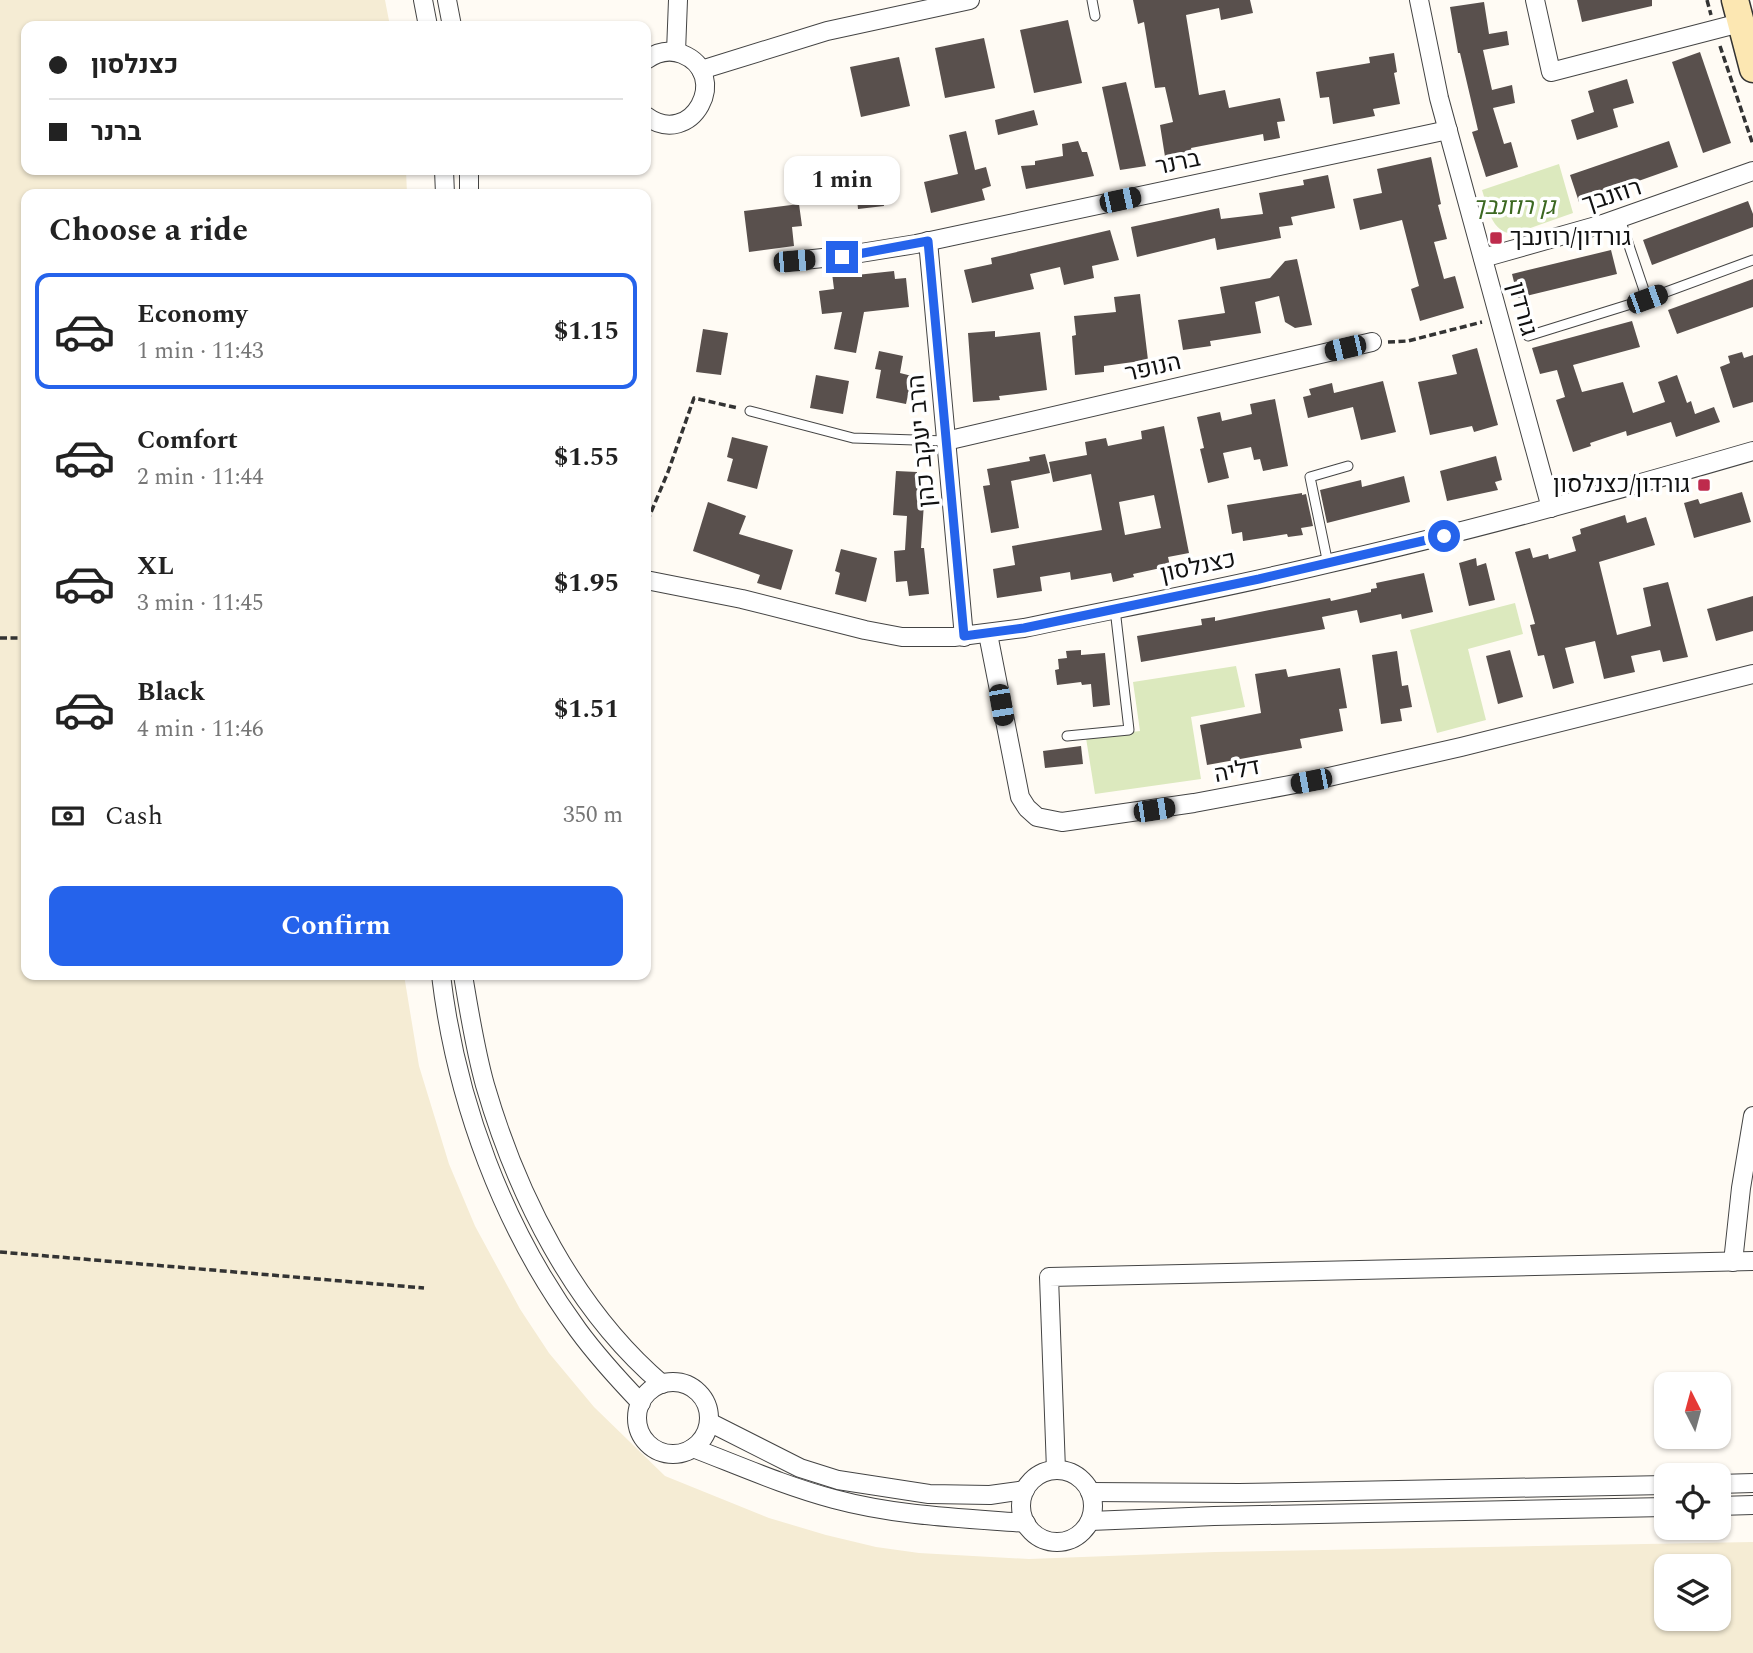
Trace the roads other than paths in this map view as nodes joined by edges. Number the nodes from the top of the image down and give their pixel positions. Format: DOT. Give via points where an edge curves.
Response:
graph roads {
  1 [pos="423,0"];
  2 [pos="447,0"];
  3 [pos="678,0"];
  4 [pos="970,0"];
  5 [pos="1092,0"];
  6 [pos="1419,0"];
  7 [pos="1535,0"];
  8 [pos="921,5"];
  9 [pos="1737,11"];
  10 [pos="1095,16"];
  11 [pos="427,21"];
  12 [pos="451,21"];
  13 [pos="676,52"];
  14 [pos="651,57"];
  15 [pos="1753,69"];
  16 [pos="701,70"];
  17 [pos="651,119"];
  18 [pos="1448,130"];
  19 [pos="1753,171"];
  20 [pos="1620,219"];
  21 [pos="928,241"];
  22 [pos="1483,258"];
  23 [pos="1753,260"];
  24 [pos="794,261"];
  25 [pos="1647,299"];
  26 [pos="1528,336"];
  27 [pos="1372,342"];
  28 [pos="750,411"];
  29 [pos="946,441"];
  30 [pos="1753,451"];
  31 [pos="1348,466"];
  32 [pos="1551,508"];
  33 [pos="1328,564"];
  34 [pos="651,581"];
  35 [pos="1115,609"];
  36 [pos="988,634"];
  37 [pos="964,636"];
  38 [pos="1753,674"];
  39 [pos="1067,736"];
  40 [pos="442,980"];
  41 [pos="464,980"];
  42 [pos="1753,1116"];
  43 [pos="1753,1261"];
  44 [pos="1733,1262"];
  45 [pos="662,1384"];
  46 [pos="641,1403"];
  47 [pos="709,1422"];
  48 [pos="693,1448"];
  49 [pos="1056,1470"];
  50 [pos="1753,1483"];
  51 [pos="1731,1484"];
  52 [pos="1654,1485"];
  53 [pos="1025,1490"];
  54 [pos="1090,1492"];
  55 [pos="1753,1505"];
  56 [pos="1731,1506"];
  57 [pos="1654,1507"];
  58 [pos="1090,1521"];
  59 [pos="1026,1523"];
  1 -- 11 [label="street"];
  2 -- 12 [label="street"];
  3 -- 13 [label="street"];
  4 -- 8 [label="street"];
  5 -- 10 [label="lane"];
  6 -- 18 [label="street, גורדון"];
  7 -- 9 [label="street" via="1551,72"];
  8 -- 16 [label="street"];
  9 -- 15 [label="street"];
  13 -- 14 [label="street"];
  13 -- 16 [label="street" via="692,59"];
  16 -- 17 [label="street" via="705,92 693,115 680,123"];
  18 -- 21 [label="street, ברנר"];
  18 -- 22 [label="street, גורדון"];
  19 -- 20 [label="street, רוזנבך"];
  20 -- 22 [label="street, רוזנבך"];
  20 -- 25 [label="lane"];
  21 -- 24 [label="street, ברנר"];
  21 -- 29 [label="street, הרב יעקב כהן"];
  22 -- 32 [label="street, גורדון"];
  23 -- 25 [label="lane"];
  25 -- 26 [label="lane"];
  27 -- 29 [label="street, הנופר"];
  28 -- 29 [label="lane" via="853,438"];
  29 -- 37 [label="street, הרב יעקב כהן"];
  30 -- 32 [label="street, כצנלסון"];
  31 -- 33 [label="lane" via="1310,477"];
  32 -- 33 [label="street, כצנלסון"];
  33 -- 35 [label="street, כצנלסון"];
  34 -- 37 [label="street, כצנלסון" via="883,634"];
  35 -- 36 [label="street, כצנלסון"];
  35 -- 39 [label="lane" via="1129,730"];
  36 -- 37 [label="street, כצנלסון"];
  36 -- 38 [label="street, דליה" via="1020,797 1037,817 1062,822 1324,778"];
  40 -- 46 [label="street" via="458,1070 483,1151 508,1211 579,1331"];
  41 -- 45 [label="street" via="485,1085 535,1212 568,1273 611,1336"];
  42 -- 44 [label="street"];
  43 -- 44 [label="street"];
  44 -- 49 [label="street" via="1049,1277"];
  45 -- 46 [label="street"];
  45 -- 47 [label="street" via="676,1382 696,1390 705,1401"];
  46 -- 48 [label="street" via="639,1429 650,1446 670,1454"];
  47 -- 48 [label="street"];
  47 -- 53 [label="street" via="800,1468 838,1480 929,1494 990,1495"];
  48 -- 59 [label="street" via="835,1500 923,1516"];
  49 -- 53 [label="street" via="1040,1474"];
  49 -- 54 [label="street" via="1074,1474"];
  50 -- 51 [label="street"];
  52 -- 54 [label="street"];
  53 -- 59 [label="street" via="1021,1503"];
  54 -- 58 [label="street"];
  55 -- 56 [label="street"];
  57 -- 58 [label="street"];
  58 -- 59 [label="street" via="1081,1533 1061,1542 1041,1538"];
}
